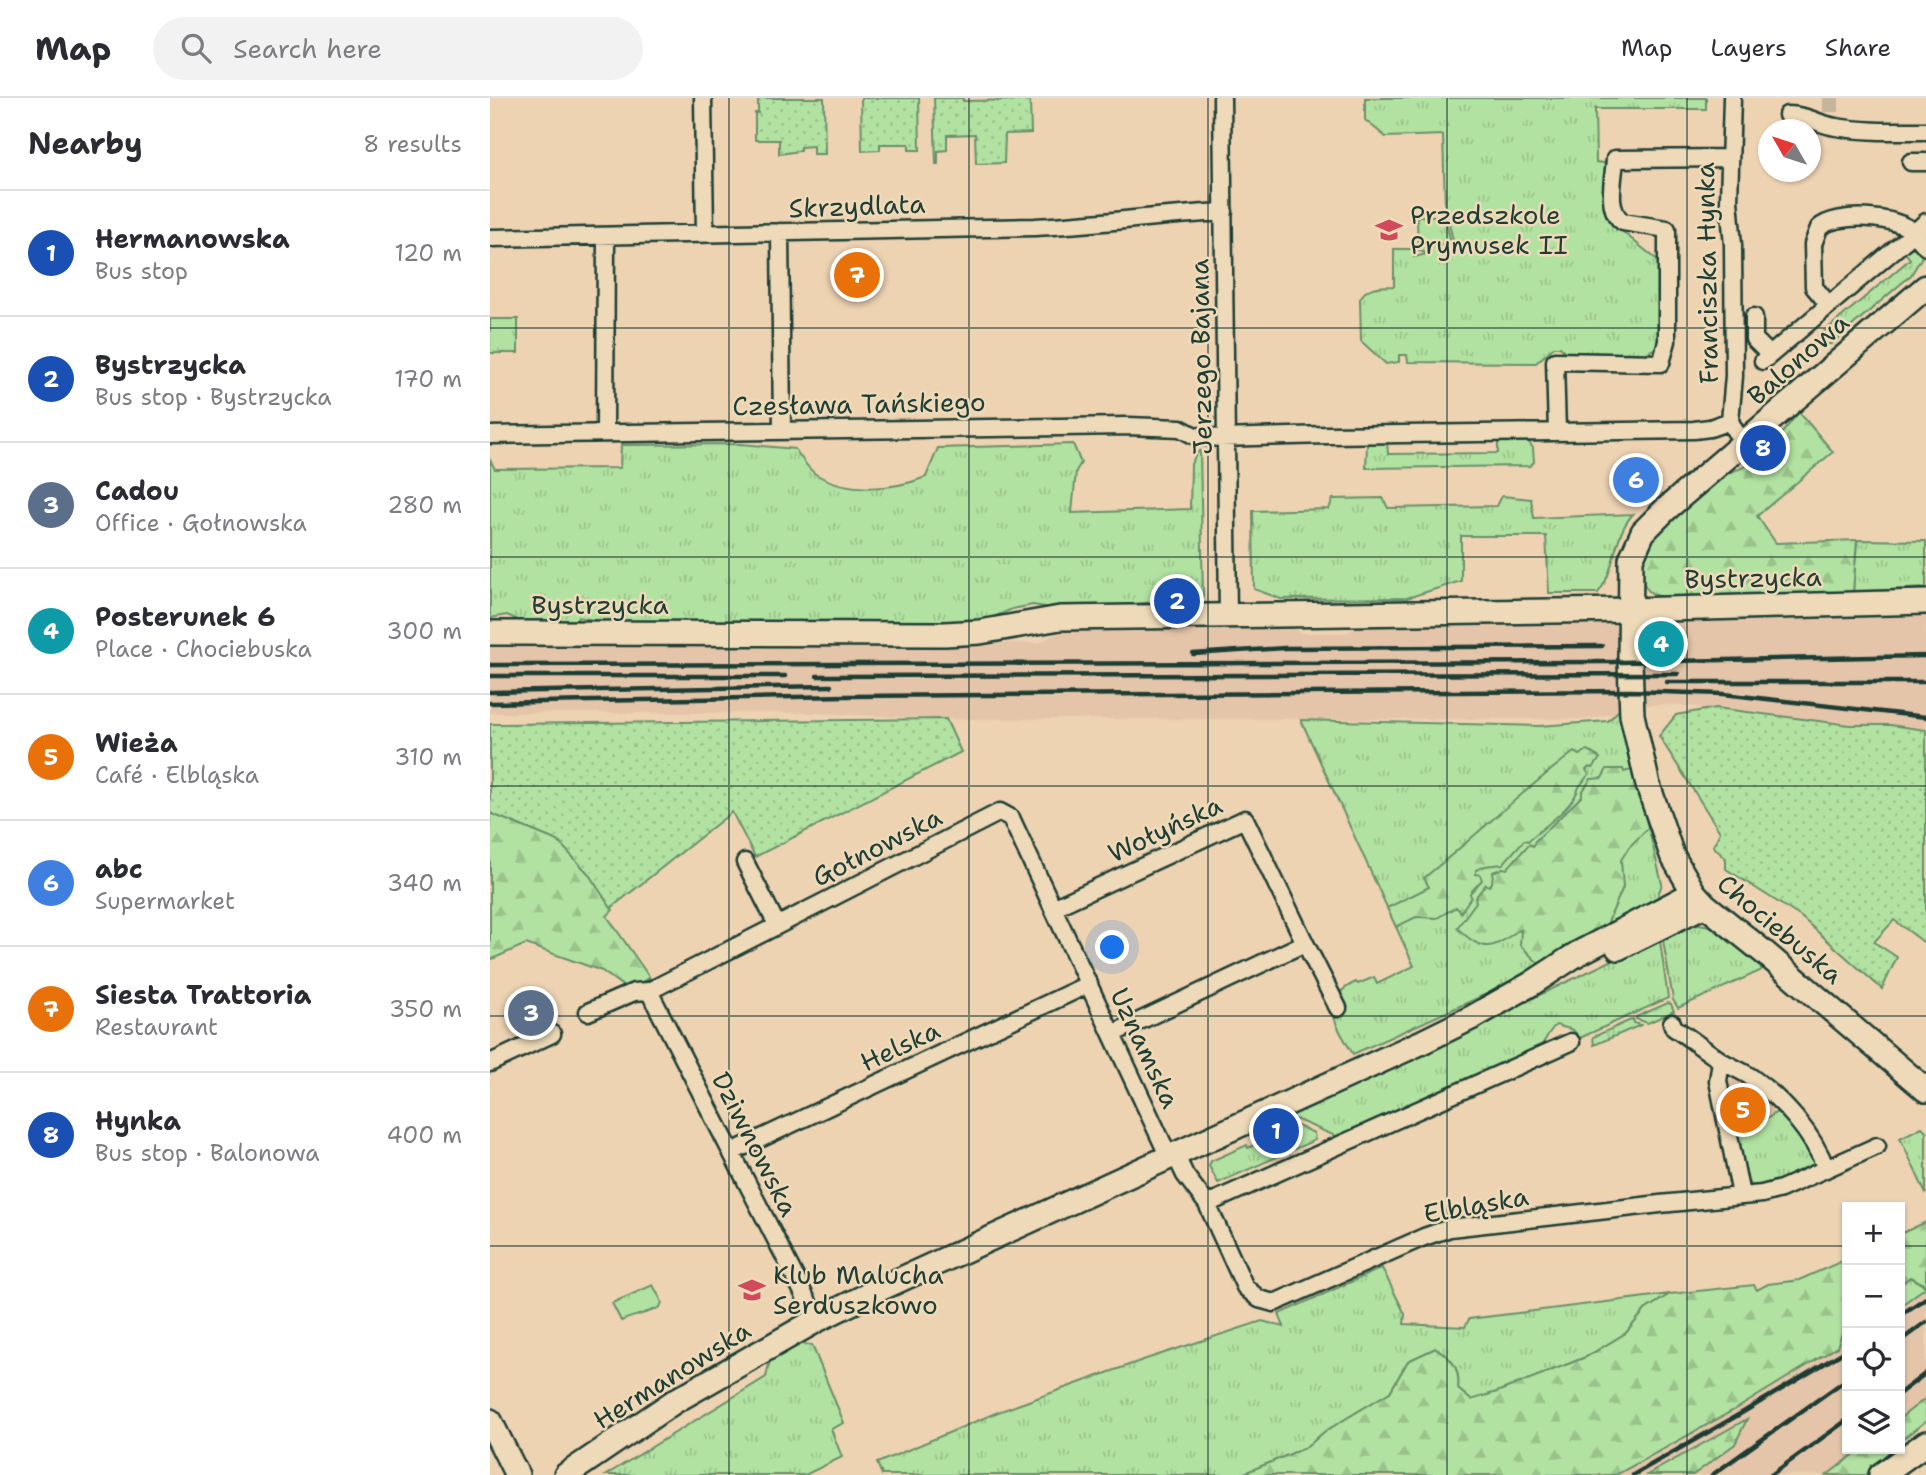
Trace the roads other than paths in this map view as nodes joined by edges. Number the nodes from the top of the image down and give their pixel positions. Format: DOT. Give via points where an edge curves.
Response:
graph roads {
  1 [pos="703,98"];
  2 [pos="1222,98"];
  3 [pos="1732,98"];
  4 [pos="1787,115"];
  5 [pos="1926,131"];
  6 [pos="1730,158"];
  7 [pos="1224,212"];
  8 [pos="1920,228"];
  9 [pos="780,232"];
  10 [pos="705,234"];
  11 [pos="606,236"];
  12 [pos="490,238"];
  13 [pos="1926,247"];
  14 [pos="1926,287"];
  15 [pos="1829,305"];
  16 [pos="1754,317"];
  17 [pos="1730,421"];
  18 [pos="782,431"];
  19 [pos="1557,432"];
  20 [pos="605,433"];
  21 [pos="490,435"];
  22 [pos="1227,438"];
  23 [pos="1745,442"];
  24 [pos="1926,602"];
  25 [pos="1630,610"];
  26 [pos="1228,615"];
  27 [pos="490,633"];
  28 [pos="1000,812"];
  29 [pos="745,862"];
  30 [pos="1700,899"];
  31 [pos="1054,908"];
  32 [pos="777,925"];
  33 [pos="1305,943"];
  34 [pos="1089,984"];
  35 [pos="649,991"];
  36 [pos="1338,1008"];
  37 [pos="588,1012"];
  38 [pos="1672,1023"];
  39 [pos="552,1034"];
  40 [pos="1112,1034"];
  41 [pos="1571,1042"];
  42 [pos="1721,1061"];
  43 [pos="490,1063"];
  44 [pos="1926,1090"];
  45 [pos="1877,1146"];
  46 [pos="732,1152"];
  47 [pos="1172,1156"];
  48 [pos="1825,1169"];
  49 [pos="1741,1195"];
  50 [pos="1207,1204"];
  51 [pos="817,1320"];
  52 [pos="490,1421"];
  53 [pos="1926,1443"];
  54 [pos="517,1475"];
  55 [pos="566,1475"];
  56 [pos="1881,1475"];
  1 -- 10 [label="street"];
  2 -- 7 [label="street, Jerzego Bajana"];
  3 -- 6 [label="street, Franciszka Hynka"];
  4 -- 5 [label="street" via="1830,119 1854,130"];
  6 -- 17 [label="street, Franciszka Hynka" via="1734,376"];
  6 -- 19 [label="street" via="1615,159 1612,207 1617,219 1667,229 1667,341 1661,363 1555,361"];
  7 -- 9 [label="street, Skrzydlata" via="1093,224"];
  7 -- 22 [label="street, Jerzego Bajana"];
  8 -- 13 [label="street"];
  8 -- 15 [label="street"];
  8 -- 15 [label="street" via="1888,219 1823,224 1814,238 1814,287"];
  9 -- 10 [label="street, Skrzydlata"];
  9 -- 18 [label="street"];
  10 -- 11 [label="street, Skrzydlata"];
  11 -- 12 [label="street, Skrzydlata"];
  11 -- 20 [label="street"];
  14 -- 23 [label="street, Balonowa"];
  15 -- 16 [label="street" via="1767,358 1754,339"];
  17 -- 19 [label="street, Czesława Tańskiego" via="1693,430"];
  17 -- 23 [label="street, Franciszka Hynka"];
  18 -- 20 [label="street, Czesława Tańskiego"];
  18 -- 22 [label="street, Czesława Tańskiego" via="1128,426 1180,428 1195,436"];
  19 -- 22 [label="street, Czesława Tańskiego"];
  20 -- 21 [label="street, Czesława Tańskiego"];
  22 -- 26 [label="street, Jerzego Bajana"];
  23 -- 25 [label="street, Balonowa" via="1643,532 1632,559"];
  24 -- 25 [label="street, Bystrzycka"];
  25 -- 26 [label="street, Bystrzycka"];
  25 -- 30 [label="street, Chociebuska" via="1632,715 1648,785 1672,855"];
  26 -- 27 [label="street, Bystrzycka" via="1060,618 944,634"];
  28 -- 31 [label="street, Uznamska" via="1011,818"];
  28 -- 32 [label="street, Gołnowska"];
  29 -- 32 [label="street"];
  30 -- 44 [label="street, Chociebuska"];
  30 -- 47 [label="street, Hermanowska" via="1585,964 1531,984 1420,1043"];
  31 -- 33 [label="street, Wołyńska" via="1245,819"];
  31 -- 34 [label="street, Uznamska"];
  32 -- 35 [label="street, Gołnowska"];
  33 -- 36 [label="street"];
  33 -- 40 [label="street"];
  34 -- 40 [label="street, Uznamska"];
  34 -- 46 [label="street, Helska"];
  35 -- 37 [label="street, Gołnowska" via="634,992"];
  35 -- 46 [label="street, Dziwnowska"];
  38 -- 42 [label="street"];
  39 -- 43 [label="street"];
  40 -- 47 [label="street, Uznamska"];
  41 -- 50 [label="street"];
  42 -- 48 [label="street" via="1751,1077 1785,1108 1806,1131"];
  42 -- 49 [label="street" via="1718,1082"];
  45 -- 48 [label="street, Elbląska"];
  46 -- 51 [label="street, Dziwnowska"];
  47 -- 50 [label="street, Elbląska"];
  47 -- 51 [label="street, Hermanowska"];
  48 -- 49 [label="street, Elbląska" via="1781,1189"];
  49 -- 50 [label="street, Elbląska" via="1450,1228 1274,1303 1245,1287"];
  51 -- 55 [label="street, Hermanowska" via="675,1401"];
  52 -- 54 [label="street"];
  53 -- 56 [label="street"];
}
